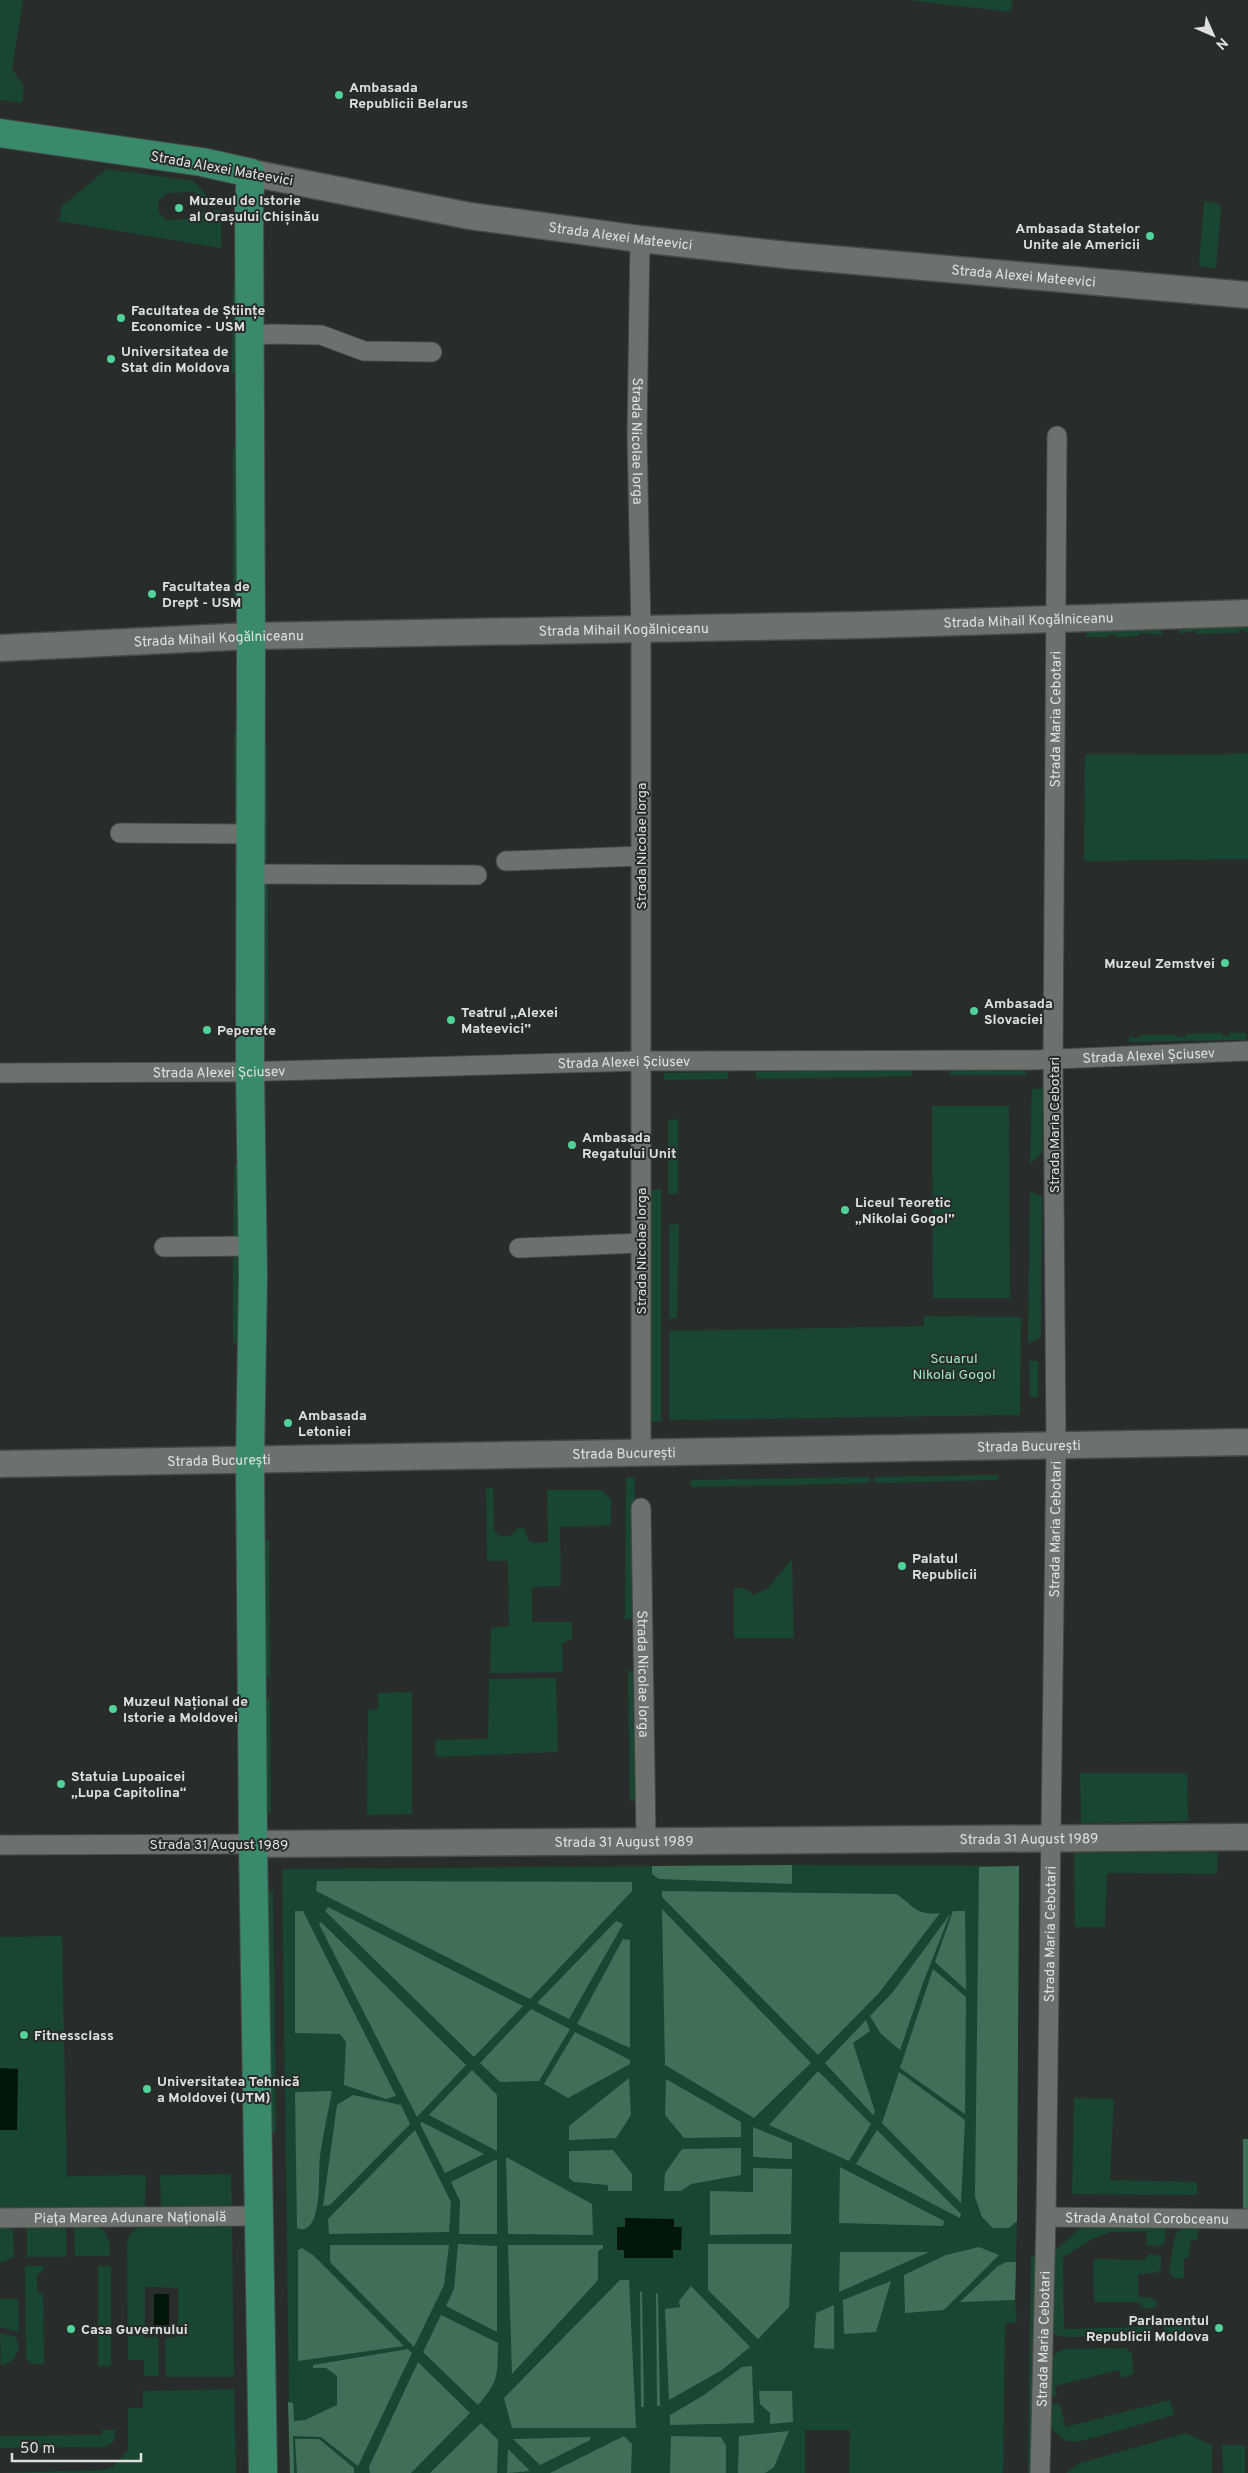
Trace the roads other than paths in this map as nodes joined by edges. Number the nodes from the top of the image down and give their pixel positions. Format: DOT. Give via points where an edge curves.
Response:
graph roads {
  1 [pos="0,133"];
  2 [pos="251,173"];
  3 [pos="640,239"];
  4 [pos="1248,295"];
  5 [pos="250,336"];
  6 [pos="432,352"];
  7 [pos="1057,436"];
  8 [pos="1248,613"];
  9 [pos="1056,618"];
  10 [pos="641,629"];
  11 [pos="251,636"];
  12 [pos="0,648"];
  13 [pos="120,833"];
  14 [pos="251,834"];
  15 [pos="641,856"];
  16 [pos="506,861"];
  17 [pos="250,874"];
  18 [pos="477,875"];
  19 [pos="1248,1051"];
  20 [pos="1053,1059"];
  21 [pos="641,1061"];
  22 [pos="250,1071"];
  23 [pos="0,1073"];
  24 [pos="641,1242"];
  25 [pos="253,1246"];
  26 [pos="164,1247"];
  27 [pos="519,1248"];
  28 [pos="1248,1442"];
  29 [pos="1056,1444"];
  30 [pos="641,1453"];
  31 [pos="250,1460"];
  32 [pos="0,1464"];
  33 [pos="641,1508"];
  34 [pos="1248,1836"];
  35 [pos="1049,1838"];
  36 [pos="646,1841"];
  37 [pos="253,1844"];
  38 [pos="0,1845"];
  39 [pos="259,2216"];
  40 [pos="1046,2217"];
  41 [pos="0,2218"];
  42 [pos="1248,2220"];
  43 [pos="263,2473"];
  44 [pos="1040,2473"];
  1 -- 2 [label="main road, Strada Alexei Mateevici" via="202,162"];
  2 -- 3 [label="main road, Strada Alexei Mateevici" via="470,216"];
  2 -- 5 [label="main road"];
  3 -- 4 [label="main road, Strada Alexei Mateevici" via="786,255"];
  3 -- 10 [label="street, Strada Nicolae Iorga" via="637,434"];
  5 -- 6 [label="street" via="320,335 364,351"];
  5 -- 11 [label="main road"];
  7 -- 9 [label="street, Strada Maria Cebotari"];
  8 -- 9 [label="main road, Strada Mihail Kogălniceanu"];
  9 -- 10 [label="main road, Strada Mihail Kogălniceanu"];
  9 -- 20 [label="street, Strada Maria Cebotari"];
  10 -- 11 [label="main road, Strada Mihail Kogălniceanu"];
  10 -- 15 [label="street, Strada Nicolae Iorga"];
  11 -- 12 [label="main road, Strada Mihail Kogălniceanu"];
  11 -- 14 [label="main road"];
  13 -- 14 [label="street"];
  14 -- 17 [label="main road"];
  15 -- 16 [label="street"];
  15 -- 21 [label="street, Strada Nicolae Iorga"];
  17 -- 18 [label="street"];
  17 -- 22 [label="main road"];
  19 -- 20 [label="street, Strada Alexei Șciusev"];
  20 -- 21 [label="street, Strada Alexei Șciusev"];
  20 -- 29 [label="street, Strada Maria Cebotari"];
  21 -- 22 [label="street, Strada Alexei Șciusev"];
  21 -- 24 [label="street, Strada Nicolae Iorga"];
  22 -- 23 [label="street, Strada Alexei Șciusev"];
  22 -- 25 [label="main road"];
  24 -- 27 [label="street"];
  24 -- 30 [label="street, Strada Nicolae Iorga"];
  25 -- 26 [label="street"];
  25 -- 31 [label="main road"];
  28 -- 29 [label="main road, Strada București"];
  29 -- 30 [label="main road, Strada București"];
  29 -- 35 [label="street, Strada Maria Cebotari"];
  30 -- 31 [label="main road, Strada București"];
  31 -- 32 [label="main road, Strada București"];
  31 -- 37 [label="main road"];
  33 -- 36 [label="street, Strada Nicolae Iorga"];
  34 -- 35 [label="main road, Strada 31 August 1989"];
  35 -- 36 [label="main road, Strada 31 August 1989"];
  35 -- 40 [label="street, Strada Maria Cebotari"];
  36 -- 37 [label="main road, Strada 31 August 1989"];
  37 -- 38 [label="street, Strada 31 August 1989"];
  37 -- 39 [label="main road"];
  39 -- 41 [label="street, Piața Marea Adunare Națională"];
  39 -- 43 [label="main road"];
  40 -- 42 [label="street, Strada Anatol Corobceanu"];
  40 -- 44 [label="street, Strada Maria Cebotari"];
}
